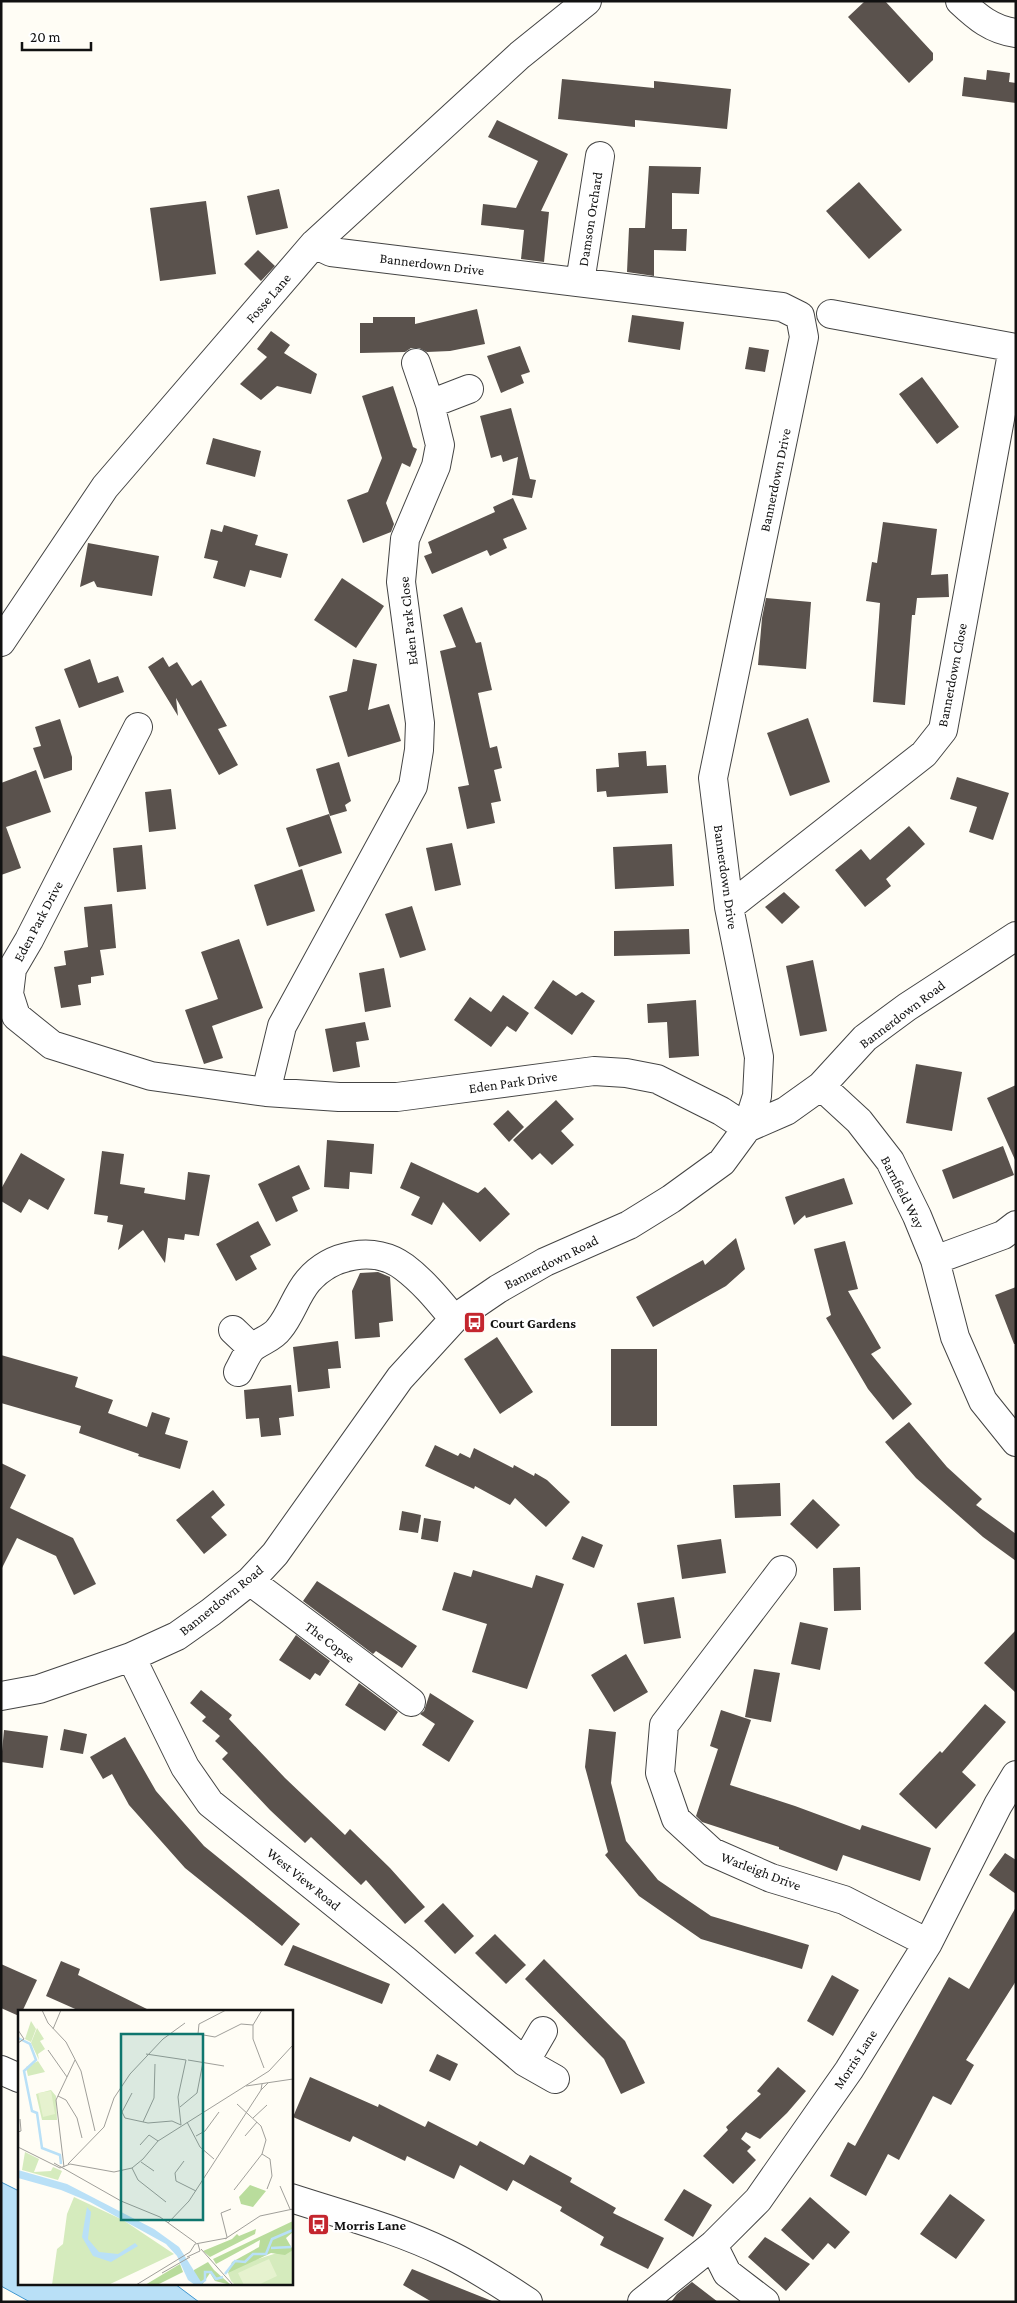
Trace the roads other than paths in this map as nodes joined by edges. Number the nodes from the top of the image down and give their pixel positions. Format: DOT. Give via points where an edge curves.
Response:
graph roads {
  1 [pos="587,1"];
  2 [pos="960,1"];
  3 [pos="1016,33"];
  4 [pos="600,156"];
  5 [pos="314,244"];
  6 [pos="580,282"];
  7 [pos="831,314"];
  8 [pos="1014,348"];
  9 [pos="416,363"];
  10 [pos="470,389"];
  11 [pos="430,404"];
  12 [pos="1,642"];
  13 [pos="138,727"];
  14 [pos="729,907"];
  15 [pos="1016,936"];
  16 [pos="821,1086"];
  17 [pos="266,1092"];
  18 [pos="748,1128"];
  19 [pos="1016,1225"];
  20 [pos="935,1260"];
  21 [pos="454,1319"];
  22 [pos="238,1372"];
  23 [pos="1016,1442"];
  24 [pos="782,1570"];
  25 [pos="250,1581"];
  26 [pos="131,1657"];
  27 [pos="1,1696"];
  28 [pos="410,1702"];
  29 [pos="1016,1775"];
  30 [pos="928,1943"];
  31 [pos="543,2031"];
  32 [pos="525,2062"];
  33 [pos="1,2070"];
  34 [pos="18,2078"];
  35 [pos="555,2079"];
  36 [pos="292,2198"];
  37 [pos="713,2245"];
  38 [pos="528,2302"];
  39 [pos="642,2302"];
  40 [pos="765,2302"];
  1 -- 5 [label="street, Fosse Lane" via="520,55"];
  2 -- 3 [label="street" via="980,20"];
  4 -- 6 [label="street, Damson Orchard"];
  5 -- 6 [label="street, Bannerdown Drive" via="331,252"];
  5 -- 12 [label="street, Fosse Lane" via="105,487"];
  6 -- 14 [label="street, Bannerdown Drive" via="782,307 800,316 804,337 712,778"];
  7 -- 8 [label="street, Bannerdown Close"];
  8 -- 14 [label="street, Bannerdown Close" via="943,730 924,754"];
  9 -- 11 [label="street, Eden Park Close"];
  10 -- 11 [label="street"];
  11 -- 17 [label="street, Eden Park Close" via="440,445 436,466 405,538 401,582 420,723 413,786 282,1026"];
  13 -- 17 [label="street, Eden Park Drive" via="12,968 9,994 16,1016 52,1045 151,1076"];
  14 -- 18 [label="street, Bannerdown Drive" via="759,1057 758,1096"];
  15 -- 16 [label="street, Bannerdown Road" via="907,1006 865,1038"];
  16 -- 18 [label="street, Bannerdown Road" via="786,1111"];
  16 -- 20 [label="street, Barnfield Way" via="858,1121 890,1161"];
  17 -- 18 [label="street, Eden Park Drive" via="397,1097 594,1071 626,1073 657,1079"];
  18 -- 21 [label="street, Bannerdown Road" via="722,1162 671,1199 629,1225 545,1262"];
  19 -- 20 [label="street" via="1003,1235"];
  20 -- 23 [label="street, Barnfield Way" via="955,1337 983,1401"];
  21 -- 22 [label="street" via="427,1287 403,1266 380,1257 351,1254 324,1266 308,1281 279,1330 267,1340 242,1339"];
  21 -- 25 [label="street, Bannerdown Road" via="400,1378 281,1547"];
  24 -- 30 [label="street, Warleigh Drive" via="664,1725 660,1773 676,1819 712,1852 771,1878 844,1900"];
  25 -- 26 [label="street, Bannerdown Road" via="177,1636"];
  25 -- 28 [label="street, The Copse"];
  26 -- 27 [label="street, Bannerdown Road" via="39,1689"];
  26 -- 32 [label="street, West View Road" via="185,1767 210,1803 405,1960"];
  29 -- 30 [label="street, Morris Lane"];
  30 -- 37 [label="street, Morris Lane" via="849,2070 764,2192"];
  31 -- 32 [label="street"];
  32 -- 35 [label="street, West View Road"];
  33 -- 34 [label="street"];
  36 -- 38 [label="street" via="445,2252 488,2274"];
  37 -- 39 [label="street, Morris Lane"];
  37 -- 40 [label="street" via="727,2273"];
}
